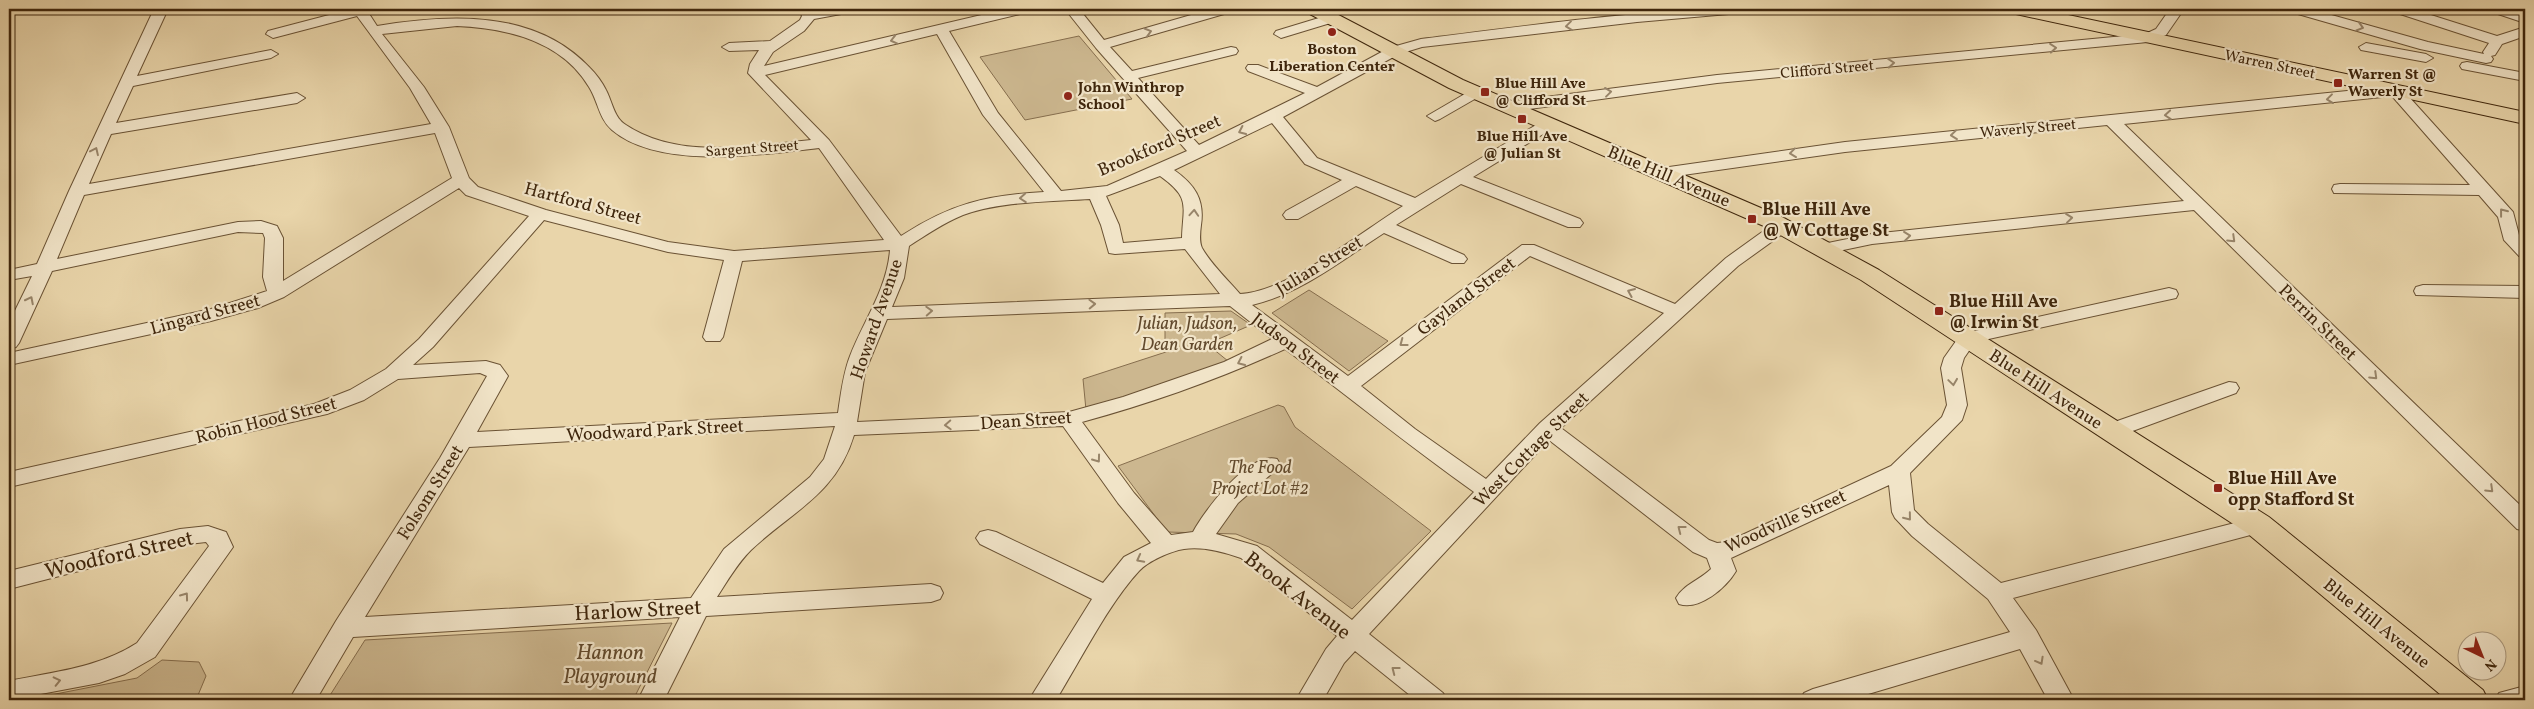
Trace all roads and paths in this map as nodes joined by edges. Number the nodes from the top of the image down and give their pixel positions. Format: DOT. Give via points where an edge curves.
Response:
graph roads {
  1 [pos="161,9"];
  2 [pos="847,9"];
  3 [pos="1023,9"];
  4 [pos="1072,9"];
  5 [pos="1226,9"];
  6 [pos="1740,9"];
  7 [pos="2016,9"];
  8 [pos="2058,9"];
  9 [pos="2177,9"];
  10 [pos="2296,9"];
  11 [pos="2399,9"];
  12 [pos="2497,9"];
  13 [pos="360,10"];
  14 [pos="808,12"];
  15 [pos="1324,12"];
  16 [pos="2525,19"];
  17 [pos="941,29"];
  18 [pos="374,31"];
  19 [pos="2525,31"];
  20 [pos="273,34"];
  21 [pos="1281,34"];
  22 [pos="2155,35"];
  23 [pos="2497,41"];
  24 [pos="774,45"];
  25 [pos="1101,45"];
  26 [pos="728,47"];
  27 [pos="2366,47"];
  28 [pos="1231,51"];
  29 [pos="1394,51"];
  30 [pos="270,54"];
  31 [pos="2486,64"];
  32 [pos="1253,68"];
  33 [pos="755,73"];
  34 [pos="1128,76"];
  35 [pos="2525,77"];
  36 [pos="127,83"];
  37 [pos="2396,86"];
  38 [pos="1319,93"];
  39 [pos="1475,93"];
  40 [pos="297,98"];
  41 [pos="1508,107"];
  42 [pos="2525,108"];
  43 [pos="1274,116"];
  44 [pos="1436,116"];
  45 [pos="2525,118"];
  46 [pos="2111,120"];
  47 [pos="1547,124"];
  48 [pos="441,127"];
  49 [pos="104,130"];
  50 [pos="823,143"];
  51 [pos="1196,152"];
  52 [pos="1162,169"];
  53 [pos="1662,173"];
  54 [pos="1460,178"];
  55 [pos="461,180"];
  56 [pos="1354,180"];
  57 [pos="2340,189"];
  58 [pos="2483,190"];
  59 [pos="77,191"];
  60 [pos="1096,193"];
  61 [pos="1056,196"];
  62 [pos="1416,205"];
  63 [pos="2197,205"];
  64 [pos="540,214"];
  65 [pos="1292,215"];
  66 [pos="1574,223"];
  67 [pos="1383,226"];
  68 [pos="1782,226"];
  69 [pos="1191,243"];
  70 [pos="900,244"];
  71 [pos="1824,248"];
  72 [pos="2525,252"];
  73 [pos="734,256"];
  74 [pos="1458,259"];
  75 [pos="46,265"];
  76 [pos="9,274"];
  77 [pos="2423,291"];
  78 [pos="2525,292"];
  79 [pos="277,293"];
  80 [pos="2169,294"];
  81 [pos="1234,299"];
  82 [pos="1676,311"];
  83 [pos="881,313"];
  84 [pos="713,337"];
  85 [pos="1968,338"];
  86 [pos="1285,341"];
  87 [pos="9,344"];
  88 [pos="9,359"];
  89 [pos="393,373"];
  90 [pos="1348,386"];
  91 [pos="2229,388"];
  92 [pos="1069,419"];
  93 [pos="845,424"];
  94 [pos="1548,428"];
  95 [pos="2111,431"];
  96 [pos="464,440"];
  97 [pos="1269,464"];
  98 [pos="1899,471"];
  99 [pos="9,479"];
  100 [pos="1488,490"];
  101 [pos="2525,523"];
  102 [pos="2258,525"];
  103 [pos="988,538"];
  104 [pos="1201,540"];
  105 [pos="1166,545"];
  106 [pos="1715,552"];
  107 [pos="9,580"];
  108 [pos="1997,593"];
  109 [pos="931,594"];
  110 [pos="1107,596"];
  111 [pos="1688,598"];
  112 [pos="697,607"];
  113 [pos="345,628"];
  114 [pos="1352,637"];
  115 [pos="2027,637"];
  116 [pos="9,691"];
  117 [pos="2525,697"];
  118 [pos="302,700"];
  119 [pos="651,700"];
  120 [pos="1042,700"];
  121 [pos="1310,700"];
  122 [pos="1434,700"];
  123 [pos="1813,700"];
  124 [pos="2061,700"];
  125 [pos="2471,700"];
  126 [pos="2508,700"];
  1 -- 36 [label="street"];
  2 -- 14 [label="street"];
  3 -- 17 [label="street"];
  4 -- 25 [label="street"];
  25 -- 5 [label="street, one-way"];
  6 -- 29 [label="street, Brookford Street, one-way" via="1421,43"];
  7 -- 22 [label="main road, Warren Street"];
  8 -- 22 [label="main road, Warren Street"];
  9 -- 22 [label="street"];
  10 -- 31 [label="street, one-way"];
  11 -- 23 [label="street"];
  12 -- 16 [label="street"];
  13 -- 18 [label="street"];
  13 -- 20 [label="street"];
  14 -- 24 [label="street" via="802,27"];
  15 -- 21 [label="street"];
  15 -- 29 [label="main road, Blue Hill Avenue"];
  17 -- 33 [label="street, one-way"];
  17 -- 61 [label="street" via="991,115"];
  18 -- 48 [label="street" via="417,87"];
  18 -- 50 [label="street, Sargent Street" via="425,22 474,22 542,37 555,44 584,70 598,90 610,120 634,137 665,147 720,153"];
  19 -- 23 [label="street"];
  22 -- 37 [label="main road, Warren Street"];
  41 -- 22 [label="street, Clifford Street, one-way" via="1717,79"];
  23 -- 31 [label="street"];
  24 -- 26 [label="street"];
  24 -- 33 [label="street" via="760,58"];
  25 -- 34 [label="street"];
  27 -- 31 [label="street"];
  28 -- 34 [label="street"];
  29 -- 38 [label="street, Brookford Street"];
  29 -- 39 [label="main road, Blue Hill Avenue"];
  30 -- 36 [label="street"];
  31 -- 35 [label="street"];
  32 -- 38 [label="street"];
  33 -- 50 [label="street, Howard Avenue"];
  34 -- 51 [label="street"];
  36 -- 49 [label="street"];
  37 -- 42 [label="main road, Warren Street"];
  37 -- 45 [label="main road, Warren Street"];
  37 -- 46 [label="street, Waverly Street, one-way"];
  37 -- 58 [label="street"];
  38 -- 43 [label="street, Brookford Street"];
  39 -- 41 [label="main road, Blue Hill Avenue"];
  39 -- 44 [label="street"];
  40 -- 49 [label="street"];
  41 -- 47 [label="main road, Blue Hill Avenue"];
  43 -- 51 [label="street, Brookford Street, one-way"];
  43 -- 56 [label="street" via="1311,161"];
  46 -- 53 [label="street, Waverly Street, one-way" via="1854,146"];
  46 -- 63 [label="street, Perrin Street"];
  47 -- 53 [label="main road, Blue Hill Avenue"];
  47 -- 54 [label="street, Julian Street"];
  48 -- 55 [label="street"];
  48 -- 59 [label="street"];
  59 -- 49 [label="street, one-way"];
  50 -- 70 [label="street, Howard Avenue" via="890,236"];
  51 -- 52 [label="street, Brookford Street"];
  52 -- 60 [label="street, Brookford Street"];
  69 -- 52 [label="street, one-way" via="1194,202 1183,184"];
  53 -- 68 [label="main road, Blue Hill Avenue"];
  54 -- 62 [label="street, Julian Street"];
  54 -- 66 [label="street"];
  55 -- 64 [label="street, Hartford Street" via="483,196"];
  55 -- 79 [label="street, Lingard Street" via="404,212"];
  56 -- 62 [label="street"];
  56 -- 65 [label="street"];
  57 -- 58 [label="street"];
  72 -- 58 [label="street, one-way" via="2510,236 2507,216"];
  59 -- 75 [label="street"];
  60 -- 61 [label="street, Brookford Street"];
  60 -- 69 [label="street" via="1110,225 1115,249"];
  61 -- 70 [label="street, Brookford Street, one-way" via="981,204 936,221"];
  62 -- 67 [label="street, Julian Street"];
  71 -- 63 [label="street, one-way" via="1872,239"];
  63 -- 101 [label="street, Perrin Street, one-way"];
  64 -- 73 [label="street, Hartford Street" via="668,247"];
  64 -- 89 [label="street, Robin Hood Street" via="433,336"];
  67 -- 74 [label="street"];
  67 -- 81 [label="street, Julian Street" via="1283,288 1252,299"];
  68 -- 71 [label="main road, Blue Hill Avenue"];
  68 -- 82 [label="street, West Cottage Street" via="1732,262"];
  69 -- 81 [label="street, Judson Street"];
  70 -- 73 [label="street, Hartford Street"];
  70 -- 83 [label="street, Howard Avenue" via="900,260"];
  71 -- 85 [label="main road, Blue Hill Avenue"];
  73 -- 84 [label="street"];
  75 -- 76 [label="street"];
  75 -- 79 [label="street" via="238,227 261,226 272,230 274,238 272,277"];
  87 -- 75 [label="street, one-way"];
  77 -- 78 [label="street"];
  79 -- 88 [label="street, Lingard Street" via="234,310"];
  80 -- 85 [label="street"];
  83 -- 81 [label="street, Julian Street, one-way"];
  81 -- 86 [label="street, Judson Street"];
  82 -- 90 [label="street, Gayland Street, one-way" via="1528,249"];
  82 -- 94 [label="street, West Cottage Street"];
  83 -- 93 [label="street, Howard Avenue" via="856,370"];
  85 -- 95 [label="main road, Blue Hill Avenue"];
  85 -- 98 [label="street, Woodville Street, one-way" via="1951,368 1956,405 1952,420"];
  86 -- 90 [label="street, Judson Street"];
  86 -- 92 [label="street, Dean Street, one-way" via="1231,366 1130,402"];
  89 -- 96 [label="street, Folsom Street" via="480,367 495,370 498,376"];
  89 -- 99 [label="street, Robin Hood Street" via="357,395 320,409"];
  90 -- 100 [label="street, Judson Street" via="1407,434"];
  91 -- 95 [label="street"];
  92 -- 93 [label="street, Dean Street, one-way"];
  92 -- 105 [label="street, one-way" via="1126,498"];
  93 -- 96 [label="street, Woodward Park Street"];
  93 -- 112 [label="street, Howard Avenue" via="830,468 814,489 775,517 731,556"];
  94 -- 100 [label="street, West Cottage Street"];
  106 -- 94 [label="street, Woodville Street, one-way" via="1701,546"];
  95 -- 102 [label="main road, Blue Hill Avenue"];
  96 -- 113 [label="street, Folsom Street"];
  97 -- 104 [label="street" via="1242,484 1208,524"];
  98 -- 106 [label="street, Woodville Street" via="1731,550"];
  98 -- 108 [label="street, one-way" via="1903,512 1920,530"];
  100 -- 114 [label="street, West Cottage Street"];
  102 -- 108 [label="street"];
  102 -- 125 [label="main road, Blue Hill Avenue"];
  103 -- 110 [label="street"];
  104 -- 105 [label="street, Brook Avenue"];
  104 -- 114 [label="street, Brook Avenue" via="1249,552"];
  105 -- 110 [label="street, Brook Avenue, one-way" via="1132,563"];
  106 -- 111 [label="street" via="1724,570 1709,585"];
  116 -- 107 [label="street, Woodford Street, one-way" via="112,668 132,660 146,650 221,546 218,538 208,534 180,538"];
  108 -- 115 [label="street"];
  109 -- 112 [label="street, Harlow Street"];
  110 -- 120 [label="street, Brook Avenue"];
  112 -- 113 [label="street, Harlow Street"];
  112 -- 119 [label="street, Howard Avenue"];
  113 -- 118 [label="street, Folsom Street"];
  114 -- 121 [label="street, West Cottage Street" via="1335,656"];
  122 -- 114 [label="street, Brook Avenue, one-way"];
  115 -- 123 [label="street"];
  115 -- 124 [label="street, one-way"];
  117 -- 126 [label="street"];
}
